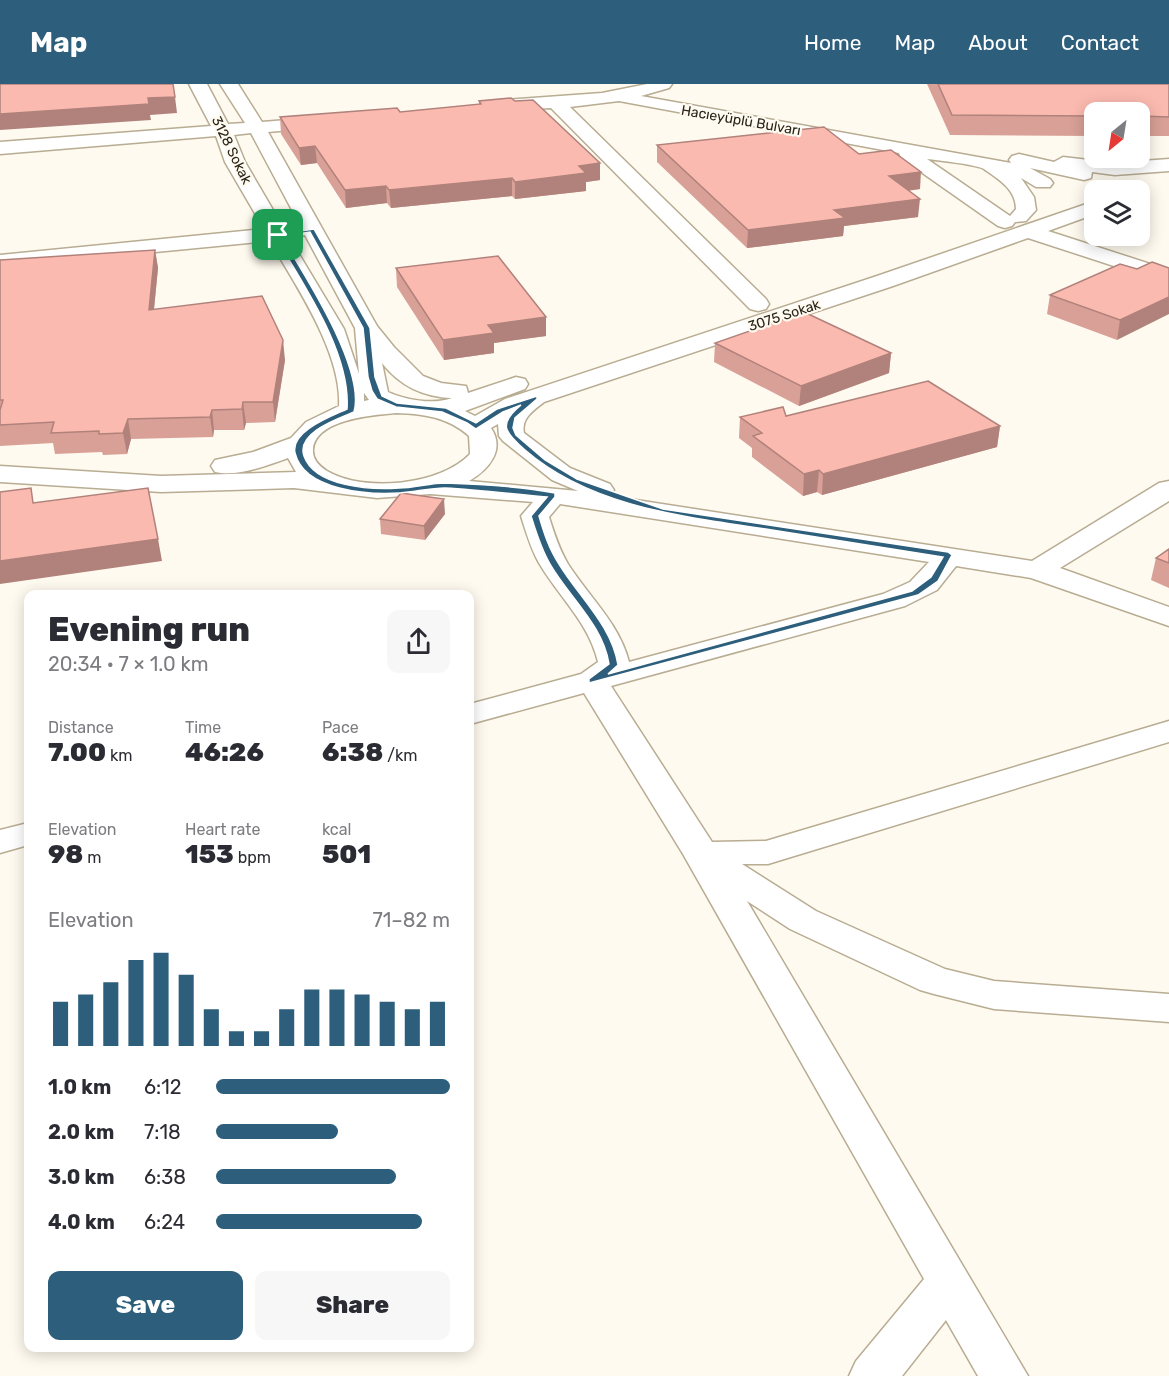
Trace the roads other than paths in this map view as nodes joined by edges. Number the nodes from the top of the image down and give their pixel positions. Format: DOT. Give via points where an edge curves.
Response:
graph roads {
  1 [pos="198,84"];
  2 [pos="229,84"];
  3 [pos="511,84"];
  4 [pos="541,84"];
  5 [pos="663,84"];
  6 [pos="607,90"];
  7 [pos="646,92"];
  8 [pos="554,101"];
  9 [pos="498,106"];
  10 [pos="475,108"];
  11 [pos="337,121"];
  12 [pos="257,128"];
  13 [pos="223,131"];
  14 [pos="135,138"];
  15 [pos="0,148"];
  16 [pos="900,148"];
  17 [pos="194,150"];
  18 [pos="980,152"];
  19 [pos="961,159"];
  20 [pos="1084,174"];
  21 [pos="1168,176"];
  22 [pos="1051,194"];
  23 [pos="1084,204"];
  24 [pos="1084,209"];
  25 [pos="1017,223"];
  26 [pos="312,230"];
  27 [pos="278,235"];
  28 [pos="0,261"];
  29 [pos="1169,277"];
  30 [pos="758,304"];
  31 [pos="367,328"];
  32 [pos="534,388"];
  33 [pos="396,405"];
  34 [pos="351,410"];
  35 [pos="443,410"];
  36 [pos="476,427"];
  37 [pos="299,444"];
  38 [pos="483,454"];
  39 [pos="0,474"];
  40 [pos="69,477"];
  41 [pos="338,485"];
  42 [pos="431,486"];
  43 [pos="1169,489"];
  44 [pos="552,495"];
  45 [pos="661,511"];
  46 [pos="948,555"];
  47 [pos="1037,570"];
  48 [pos="1169,617"];
  49 [pos="592,681"];
  50 [pos="474,713"];
  51 [pos="1169,730"];
  52 [pos="24,835"];
  53 [pos="0,842"];
  54 [pos="701,854"];
  55 [pos="1169,1008"];
  56 [pos="949,1282"];
  57 [pos="873,1376"];
  58 [pos="1004,1376"];
  1 -- 13 [label="street, 3128 Sokak"];
  2 -- 12 [label="street, 3128 Sokak"];
  3 -- 9 [label="street"];
  4 -- 6 [label="street, Hacıeyüplü Bulvarı"];
  5 -- 7 [label="street"];
  6 -- 7 [label="street, Hacıeyüplü Bulvarı"];
  6 -- 8 [label="street"];
  6 -- 16 [label="street, Hacıeyüplü Bulvarı"];
  7 -- 18 [label="street, Hacıeyüplü Bulvarı"];
  8 -- 9 [label="street"];
  8 -- 30 [label="street"];
  9 -- 10 [label="street"];
  11 -- 12 [label="street"];
  12 -- 13 [label="street"];
  12 -- 26 [label="street, 3128 Sokak"];
  13 -- 14 [label="street"];
  13 -- 27 [label="street, 3128 Sokak" via="226,158"];
  14 -- 15 [label="street"];
  14 -- 17 [label="street"];
  16 -- 19 [label="street, Hacıeyüplü Bulvarı"];
  16 -- 25 [label="street"];
  18 -- 20 [label="street, Hacıeyüplü Bulvarı"];
  18 -- 21 [label="street"];
  19 -- 22 [label="street, Hacıeyüplü Bulvarı" via="1012,168"];
  19 -- 25 [label="street" via="1010,177 1026,205"];
  20 -- 21 [label="street, Hacıeyüplü Bulvarı" via="1124,183 1142,177"];
  20 -- 22 [label="street, 3075 Sokak" via="1059,176"];
  22 -- 23 [label="street, Hacıeyüplü Bulvarı"];
  22 -- 25 [label="street, 3075 Sokak" via="1046,205"];
  24 -- 25 [label="street, 3075 Sokak"];
  25 -- 29 [label="street"];
  25 -- 30 [label="street, 3075 Sokak"];
  25 -- 32 [label="street, 3075 Sokak" via="885,281"];
  26 -- 27 [label="street"];
  26 -- 31 [label="street, 3128 Sokak"];
  27 -- 28 [label="street"];
  27 -- 34 [label="street, 3128 Sokak" via="332,329 352,391"];
  30 -- 32 [label="street, 3075 Sokak"];
  31 -- 32 [label="street, 3128 Sokak" via="403,374 430,388"];
  31 -- 33 [label="street, 3128 Sokak" via="375,391"];
  32 -- 35 [label="street, 3075 Sokak"];
  32 -- 36 [label="street, 3075 Sokak"];
  32 -- 45 [label="street" via="510,421 513,436 519,442 574,481"];
  33 -- 34 [label="street"];
  33 -- 35 [label="street"];
  34 -- 37 [label="street" via="317,425"];
  35 -- 36 [label="street"];
  36 -- 38 [label="street" via="482,434"];
  37 -- 40 [label="street" via="260,459 214,468"];
  37 -- 41 [label="street" via="303,465"];
  38 -- 42 [label="street" via="458,476"];
  38 -- 44 [label="street" via="507,476"];
  39 -- 40 [label="street"];
  40 -- 41 [label="street" via="181,484 301,480"];
  41 -- 42 [label="street" via="399,491"];
  42 -- 44 [label="street"];
  43 -- 47 [label="street"];
  44 -- 45 [label="street"];
  44 -- 49 [label="street" via="535,516 542,539 612,652 614,665"];
  45 -- 46 [label="street"];
  46 -- 47 [label="street"];
  46 -- 49 [label="street" via="935,579 915,593"];
  47 -- 48 [label="street"];
  49 -- 50 [label="street"];
  49 -- 54 [label="street"];
  51 -- 54 [label="street" via="768,852"];
  52 -- 53 [label="street"];
  54 -- 55 [label="street" via="803,920 934,980 994,995"];
  54 -- 56 [label="street"];
  56 -- 57 [label="street"];
  56 -- 58 [label="street"];
}
